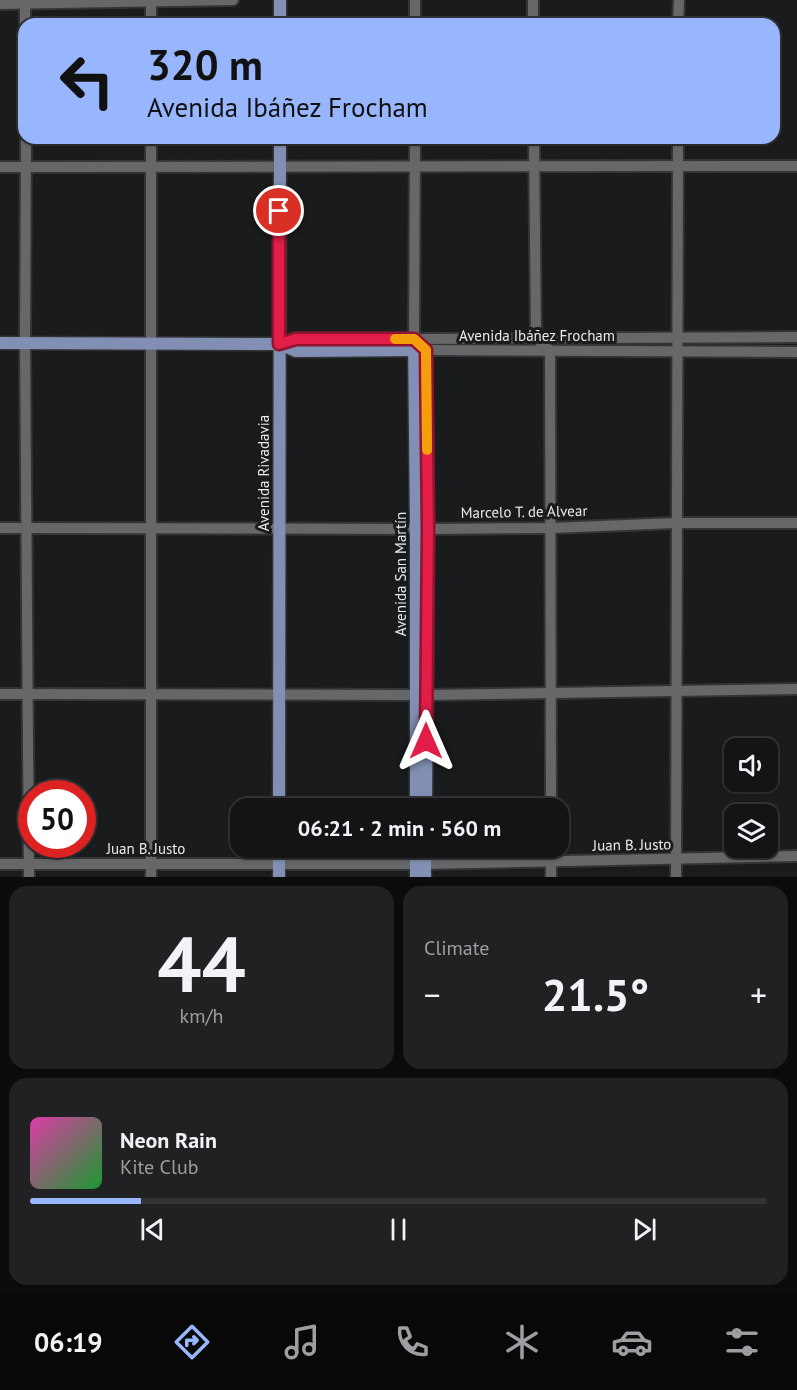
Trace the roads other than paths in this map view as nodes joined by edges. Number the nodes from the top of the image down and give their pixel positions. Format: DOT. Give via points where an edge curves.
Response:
graph roads {
  1 [pos="233,0"];
  2 [pos="280,0"];
  3 [pos="415,0"];
  4 [pos="533,0"];
  5 [pos="679,0"];
  6 [pos="151,1"];
  7 [pos="25,2"];
  8 [pos="0,4"];
  9 [pos="25,18"];
  10 [pos="151,18"];
  11 [pos="280,18"];
  12 [pos="415,18"];
  13 [pos="533,18"];
  14 [pos="678,18"];
  15 [pos="26,144"];
  16 [pos="152,144"];
  17 [pos="280,144"];
  18 [pos="415,144"];
  19 [pos="534,144"];
  20 [pos="678,144"];
  21 [pos="280,166"];
  22 [pos="415,166"];
  23 [pos="534,166"];
  24 [pos="678,166"];
  25 [pos="797,166"];
  26 [pos="0,167"];
  27 [pos="26,167"];
  28 [pos="152,167"];
  29 [pos="677,337"];
  30 [pos="797,337"];
  31 [pos="536,338"];
  32 [pos="0,344"];
  33 [pos="25,344"];
  34 [pos="152,344"];
  35 [pos="279,344"];
  36 [pos="418,346"];
  37 [pos="550,351"];
  38 [pos="677,351"];
  39 [pos="797,352"];
  40 [pos="676,522"];
  41 [pos="797,523"];
  42 [pos="0,528"];
  43 [pos="27,528"];
  44 [pos="152,528"];
  45 [pos="279,528"];
  46 [pos="551,528"];
  47 [pos="422,529"];
  48 [pos="797,689"];
  49 [pos="676,691"];
  50 [pos="551,693"];
  51 [pos="0,694"];
  52 [pos="151,694"];
  53 [pos="279,694"];
  54 [pos="28,695"];
  55 [pos="421,695"];
  56 [pos="279,798"];
  57 [pos="416,798"];
  58 [pos="426,798"];
  59 [pos="551,798"];
  60 [pos="797,856"];
  61 [pos="279,858"];
  62 [pos="676,859"];
  63 [pos="551,861"];
  64 [pos="0,864"];
  65 [pos="151,864"];
  66 [pos="279,864"];
  67 [pos="29,865"];
  68 [pos="421,871"];
  69 [pos="29,877"];
  70 [pos="151,877"];
  71 [pos="279,877"];
  72 [pos="551,877"];
  73 [pos="676,877"];
  1 -- 6 [label="street"];
  2 -- 11 [label="main road"];
  3 -- 12 [label="street"];
  4 -- 13 [label="street"];
  5 -- 14 [label="street"];
  6 -- 7 [label="street"];
  6 -- 10 [label="street"];
  7 -- 8 [label="street"];
  7 -- 9 [label="street"];
  15 -- 27 [label="street"];
  16 -- 28 [label="street"];
  17 -- 21 [label="main road, Avenida Rivadavia"];
  18 -- 22 [label="street, Avenida San Martín"];
  19 -- 23 [label="street"];
  20 -- 24 [label="street"];
  21 -- 22 [label="street"];
  21 -- 28 [label="street"];
  21 -- 35 [label="main road, Avenida Rivadavia"];
  22 -- 23 [label="street"];
  22 -- 36 [label="street, Avenida San Martín"];
  23 -- 24 [label="street"];
  23 -- 31 [label="street"];
  24 -- 25 [label="street"];
  24 -- 29 [label="street"];
  26 -- 27 [label="street"];
  27 -- 28 [label="street"];
  27 -- 33 [label="street"];
  28 -- 34 [label="street"];
  29 -- 30 [label="street, Avenida Ibáñez Frocham"];
  29 -- 31 [label="street, Avenida Ibáñez Frocham"];
  29 -- 38 [label="street"];
  31 -- 36 [label="street, Avenida Ibáñez Frocham"];
  31 -- 37 [label="street"];
  32 -- 33 [label="main road, Avenida Ibáñez Frocham"];
  33 -- 34 [label="main road, Avenida Ibáñez Frocham"];
  33 -- 43 [label="street"];
  34 -- 35 [label="main road, Avenida Ibáñez Frocham"];
  34 -- 44 [label="street"];
  35 -- 36 [label="main road, Avenida Ibáñez Frocham" via="296,351"];
  35 -- 45 [label="main road, Avenida Rivadavia"];
  36 -- 37 [label="street, Avenida Ibáñez Frocham"];
  36 -- 47 [label="main road, Avenida San Martín"];
  37 -- 38 [label="street, Avenida Ibáñez Frocham"];
  37 -- 46 [label="street"];
  38 -- 39 [label="street, Avenida Ibáñez Frocham"];
  38 -- 40 [label="street"];
  40 -- 41 [label="street, Marcelo T. de Alvear"];
  40 -- 46 [label="street, Marcelo T. de Alvear"];
  40 -- 49 [label="street"];
  42 -- 43 [label="street, Marcelo T. de Alvear"];
  43 -- 44 [label="street, Marcelo T. de Alvear"];
  43 -- 54 [label="street"];
  44 -- 45 [label="street, Marcelo T. de Alvear"];
  44 -- 52 [label="street"];
  45 -- 47 [label="street, Marcelo T. de Alvear"];
  45 -- 53 [label="main road, Avenida Rivadavia"];
  46 -- 47 [label="street, Marcelo T. de Alvear"];
  46 -- 50 [label="street"];
  47 -- 55 [label="main road, Avenida San Martín"];
  48 -- 49 [label="street"];
  49 -- 50 [label="street"];
  49 -- 62 [label="street"];
  50 -- 55 [label="street"];
  50 -- 59 [label="street"];
  51 -- 54 [label="street"];
  52 -- 53 [label="street"];
  52 -- 54 [label="street"];
  52 -- 65 [label="street"];
  53 -- 55 [label="street"];
  53 -- 56 [label="main road, Avenida Rivadavia"];
  54 -- 67 [label="street"];
  55 -- 57 [label="main road, Avenida San Martín"];
  55 -- 58 [label="main road, Avenida San Martín"];
  60 -- 62 [label="street, Juan B. Justo"];
  61 -- 66 [label="main road"];
  62 -- 63 [label="street, Juan B. Justo"];
  62 -- 73 [label="street"];
  63 -- 68 [label="street, Juan B. Justo"];
  63 -- 72 [label="street"];
  64 -- 67 [label="street, Juan B. Justo"];
  65 -- 66 [label="street, Juan B. Justo"];
  65 -- 67 [label="street, Juan B. Justo"];
  65 -- 70 [label="street"];
  66 -- 68 [label="street, Juan B. Justo"];
  66 -- 71 [label="main road"];
  67 -- 69 [label="street"];
}
